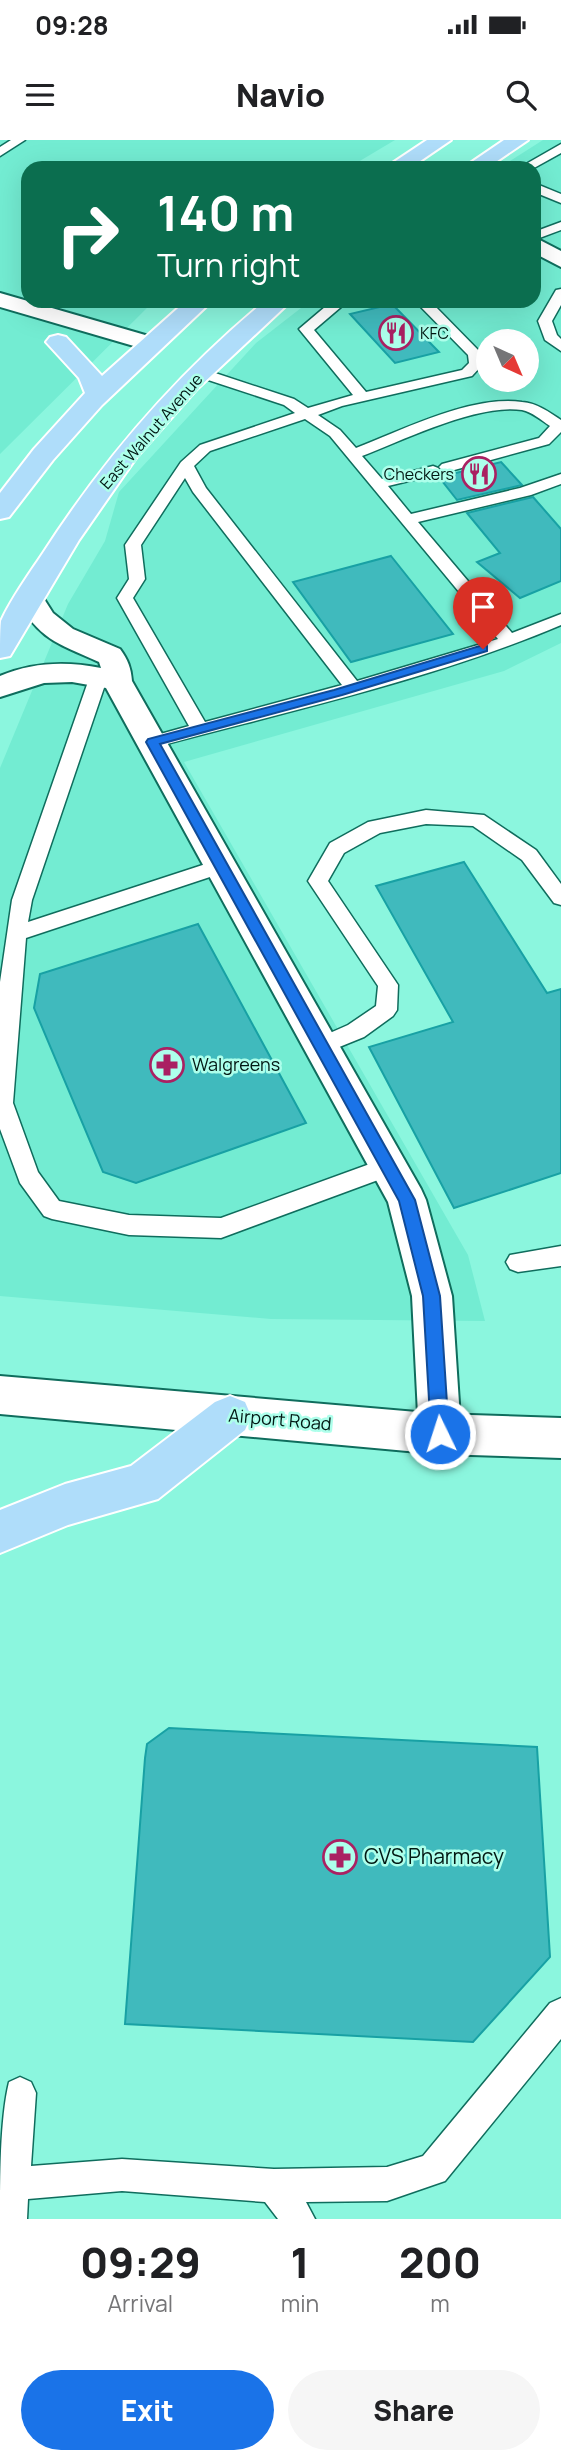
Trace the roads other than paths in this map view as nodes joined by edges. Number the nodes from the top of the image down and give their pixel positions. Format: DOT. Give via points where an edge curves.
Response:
graph roads {
  1 [pos="19,140"];
  2 [pos="441,140"];
  3 [pos="517,140"];
  4 [pos="561,148"];
  5 [pos="0,152"];
  6 [pos="406,161"];
  7 [pos="484,161"];
  8 [pos="538,161"];
  9 [pos="541,190"];
  10 [pos="561,199"];
  11 [pos="561,226"];
  12 [pos="542,242"];
  13 [pos="561,260"];
  14 [pos="561,293"];
  15 [pos="0,300"];
  16 [pos="21,306"];
  17 [pos="27,308"];
  18 [pos="192,308"];
  19 [pos="271,308"];
  20 [pos="332,308"];
  21 [pos="429,308"];
  22 [pos="46,339"];
  23 [pos="150,344"];
  24 [pos="561,347"];
  25 [pos="131,361"];
  26 [pos="201,373"];
  27 [pos="98,395"];
  28 [pos="362,397"];
  29 [pos="309,412"];
  30 [pos="560,426"];
  31 [pos="353,454"];
  32 [pos="561,463"];
  33 [pos="186,465"];
  34 [pos="561,480"];
  35 [pos="379,484"];
  36 [pos="469,491"];
  37 [pos="453,495"];
  38 [pos="0,512"];
  39 [pos="432,512"];
  40 [pos="408,519"];
  41 [pos="29,597"];
  42 [pos="561,619"];
  43 [pos="509,641"];
  44 [pos="0,649"];
  45 [pos="108,679"];
  46 [pos="0,687"];
  47 [pos="353,688"];
  48 [pos="200,729"];
  49 [pos="152,742"];
  50 [pos="221,866"];
  51 [pos="561,898"];
  52 [pos="11,939"];
  53 [pos="321,1046"];
  54 [pos="388,1167"];
  55 [pos="561,1256"];
  56 [pos="518,1262"];
  57 [pos="0,1395"];
  58 [pos="230,1416"];
  59 [pos="440,1434"];
  60 [pos="561,1438"];
  61 [pos="0,1532"];
  62 [pos="561,2014"];
  63 [pos="20,2093"];
  64 [pos="8,2131"];
  65 [pos="5,2186"];
  66 [pos="274,2186"];
  67 [pos="10,2219"];
  68 [pos="298,2219"];
  1 -- 5 [label="lane"];
  2 -- 6 [label="main road"];
  3 -- 7 [label="main road"];
  4 -- 8 [label="lane"];
  9 -- 10 [label="lane"];
  11 -- 12 [label="lane"];
  12 -- 13 [label="street"];
  14 -- 24 [label="lane" via="545,321 550,337"];
  15 -- 16 [label="street"];
  17 -- 23 [label="street"];
  18 -- 23 [label="main road"];
  19 -- 26 [label="main road, East Walnut Avenue"];
  20 -- 28 [label="lane" via="306,329"];
  21 -- 28 [label="lane" via="475,354 475,364 467,373"];
  22 -- 25 [label="street"];
  22 -- 27 [label="main road" via="84,369"];
  23 -- 25 [label="main road"];
  25 -- 27 [label="main road"];
  26 -- 29 [label="lane"];
  26 -- 41 [label="main road, East Walnut Avenue" via="109,476"];
  27 -- 38 [label="main road"];
  28 -- 29 [label="lane"];
  29 -- 31 [label="lane"];
  29 -- 33 [label="lane" via="205,448"];
  30 -- 31 [label="lane" via="535,409 505,405"];
  30 -- 35 [label="lane" via="544,441"];
  31 -- 35 [label="lane"];
  32 -- 36 [label="lane"];
  33 -- 47 [label="lane" via="199,489"];
  33 -- 48 [label="lane" via="133,545 136,579 125,598"];
  34 -- 39 [label="lane"];
  35 -- 40 [label="lane"];
  37 -- 39 [label="lane"];
  39 -- 40 [label="lane"];
  40 -- 43 [label="lane"];
  41 -- 44 [label="main road, East Walnut Avenue"];
  41 -- 45 [label="street" via="42,619 63,635 110,656 116,667"];
  42 -- 43 [label="lane"];
  43 -- 47 [label="lane"];
  45 -- 46 [label="street" via="75,672 40,672"];
  45 -- 49 [label="street"];
  45 -- 52 [label="lane"];
  47 -- 48 [label="lane"];
  48 -- 49 [label="lane"];
  49 -- 50 [label="street"];
  50 -- 52 [label="lane"];
  50 -- 53 [label="street"];
  51 -- 53 [label="lane" via="529,855 477,820 426,817 375,827 337,848 318,881 388,985 386,1010 356,1031"];
  52 -- 54 [label="lane" via="2,1103 28,1176 52,1209 129,1225 221,1228"];
  53 -- 54 [label="street"];
  54 -- 59 [label="street" via="407,1200 432,1296"];
  55 -- 56 [label="lane"];
  57 -- 58 [label="street, Airport Road"];
  58 -- 59 [label="street, Airport Road"];
  58 -- 61 [label="main road" via="143,1484 65,1505"];
  59 -- 60 [label="street, Airport Road"];
  62 -- 66 [label="lane" via="433,2169 387,2184"];
  63 -- 64 [label="lane"];
  64 -- 65 [label="lane"];
  65 -- 66 [label="lane" via="122,2175"];
  65 -- 67 [label="lane"];
  66 -- 68 [label="lane"];
}
